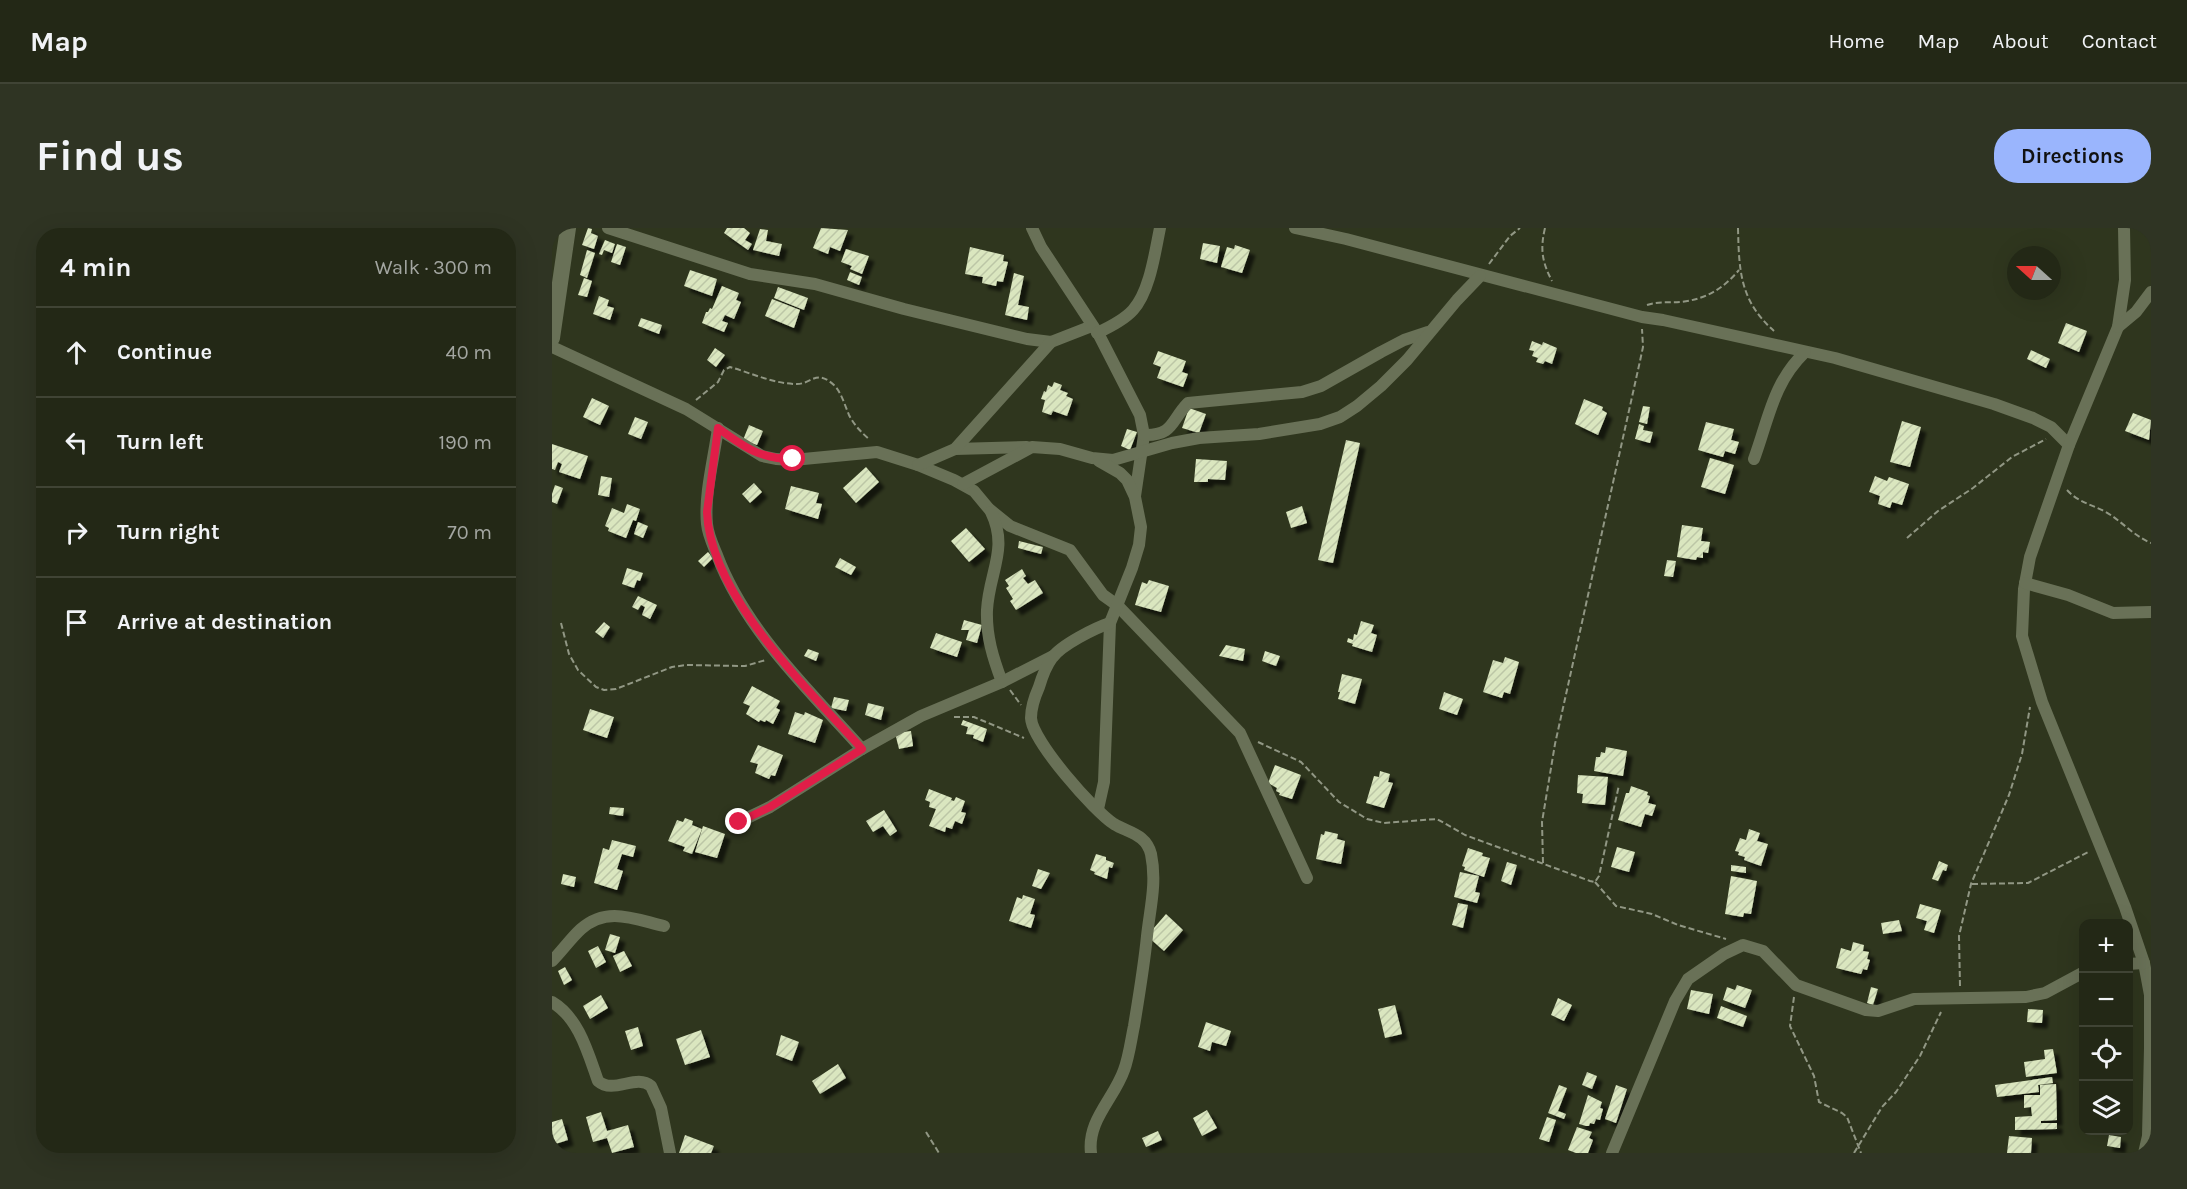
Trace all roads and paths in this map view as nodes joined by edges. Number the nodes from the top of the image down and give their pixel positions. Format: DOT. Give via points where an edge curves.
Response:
graph roads {
  1 [pos="568,228"];
  2 [pos="608,228"];
  3 [pos="1032,228"];
  4 [pos="1160,228"];
  5 [pos="1295,228"];
  6 [pos="1520,228"];
  7 [pos="1545,228"];
  8 [pos="1738,228"];
  9 [pos="2124,228"];
  10 [pos="1739,270"];
  11 [pos="1480,276"];
  12 [pos="2151,292"];
  13 [pos="1561,296"];
  14 [pos="1637,316"];
  15 [pos="2118,327"];
  16 [pos="1095,330"];
  17 [pos="1430,331"];
  18 [pos="1777,333"];
  19 [pos="552,337"];
  20 [pos="1051,342"];
  21 [pos="1805,351"];
  22 [pos="686,409"];
  23 [pos="718,428"];
  24 [pos="2057,433"];
  25 [pos="1144,435"];
  26 [pos="2069,445"];
  27 [pos="1032,447"];
  28 [pos="955,449"];
  29 [pos="1143,451"];
  30 [pos="887,456"];
  31 [pos="1092,458"];
  32 [pos="1754,459"];
  33 [pos="918,465"];
  34 [pos="2058,478"];
  35 [pos="963,484"];
  36 [pos="1135,497"];
  37 [pos="989,509"];
  38 [pos="1907,538"];
  39 [pos="2151,543"];
  40 [pos="2025,583"];
  41 [pos="1118,605"];
  42 [pos="2151,612"];
  43 [pos="561,623"];
  44 [pos="1110,623"];
  45 [pos="780,656"];
  46 [pos="1053,656"];
  47 [pos="2035,679"];
  48 [pos="1002,682"];
  49 [pos="939,708"];
  50 [pos="1031,719"];
  51 [pos="1240,733"];
  52 [pos="1042,743"];
  53 [pos="862,749"];
  54 [pos="1619,786"];
  55 [pos="1098,809"];
  56 [pos="739,822"];
  57 [pos="2100,845"];
  58 [pos="1542,863"];
  59 [pos="1307,878"];
  60 [pos="1595,882"];
  61 [pos="1971,884"];
  62 [pos="664,926"];
  63 [pos="1743,945"];
  64 [pos="552,961"];
  65 [pos="2144,963"];
  66 [pos="2133,964"];
  67 [pos="2082,973"];
  68 [pos="1796,986"];
  69 [pos="1960,998"];
  70 [pos="1947,999"];
  71 [pos="552,1002"];
  72 [pos="2150,1105"];
  73 [pos="926,1132"];
  74 [pos="1859,1146"];
  75 [pos="670,1153"];
  76 [pos="939,1153"];
  77 [pos="1091,1153"];
  78 [pos="1612,1153"];
  79 [pos="1854,1153"];
  80 [pos="1862,1153"];
  81 [pos="2144,1153"];
  1 -- 19 [label="main road"];
  2 -- 20 [label="street" via="750,274 815,284 904,309"];
  3 -- 16 [label="street"];
  4 -- 16 [label="street" via="1142,297 1133,311 1115,324"];
  5 -- 11 [label="street"];
  6 -- 11 [label="path"];
  7 -- 13 [label="path" via="1541,247 1544,261"];
  8 -- 10 [label="path"];
  9 -- 15 [label="street" via="2125,280"];
  10 -- 14 [label="path" via="1707,296 1652,303 1641,307"];
  10 -- 18 [label="path" via="1753,307"];
  11 -- 13 [label="street"];
  11 -- 17 [label="street"];
  12 -- 15 [label="street"];
  13 -- 14 [label="street"];
  14 -- 21 [label="street"];
  14 -- 58 [label="path" via="1643,347 1547,790"];
  15 -- 26 [label="street"];
  16 -- 20 [label="street"];
  16 -- 25 [label="street" via="1140,415"];
  17 -- 25 [label="street" via="1302,392 1188,403 1168,429"];
  17 -- 29 [label="street" via="1381,386 1340,417 1296,429 1199,438"];
  19 -- 22 [label="street"];
  20 -- 28 [label="street"];
  21 -- 24 [label="street" via="1994,404 2033,418"];
  21 -- 32 [label="street" via="1780,382"];
  22 -- 23 [label="street"];
  22 -- 30 [label="path" via="718,382 727,367 798,384 820,378 834,385 854,424"];
  23 -- 30 [label="street" via="762,456 776,459 868,452"];
  23 -- 45 [label="street" via="707,512 711,539 732,591"];
  24 -- 26 [label="street"];
  24 -- 38 [label="path" via="2012,457"];
  25 -- 29 [label="street"];
  26 -- 34 [label="street"];
  27 -- 28 [label="street"];
  27 -- 31 [label="street" via="1060,449"];
  27 -- 35 [label="street"];
  28 -- 33 [label="street"];
  29 -- 31 [label="street" via="1113,460"];
  29 -- 36 [label="street"];
  30 -- 33 [label="street"];
  31 -- 36 [label="street" via="1120,473"];
  33 -- 35 [label="street"];
  34 -- 39 [label="path" via="2076,500 2104,512 2136,537"];
  34 -- 40 [label="street" via="2030,557"];
  35 -- 37 [label="street"];
  36 -- 41 [label="street" via="1141,527 1139,545"];
  37 -- 41 [label="street" via="1010,526 1070,550 1103,595"];
  37 -- 48 [label="street" via="999,532 999,550 989,593 987,634"];
  40 -- 42 [label="street" via="2113,614"];
  40 -- 47 [label="street" via="2022,636"];
  41 -- 44 [label="street"];
  41 -- 51 [label="street"];
  43 -- 45 [label="path" via="578,670 604,690 672,667 745,666"];
  44 -- 46 [label="street"];
  44 -- 55 [label="street" via="1104,782"];
  45 -- 53 [label="street"];
  46 -- 48 [label="street"];
  46 -- 50 [label="street" via="1041,680"];
  47 -- 57 [label="street"];
  47 -- 61 [label="path" via="2022,754"];
  48 -- 49 [label="street"];
  48 -- 50 [label="path"];
  49 -- 52 [label="path" via="946,716 974,717"];
  49 -- 53 [label="street"];
  50 -- 52 [label="street"];
  51 -- 58 [label="path" via="1301,762 1339,802 1367,819 1384,824 1437,819 1465,835"];
  51 -- 59 [label="street"];
  52 -- 55 [label="street" via="1069,780"];
  53 -- 56 [label="street"];
  54 -- 60 [label="path"];
  55 -- 77 [label="street" via="1114,824 1143,838 1154,874 1141,984 1125,1069 1115,1092 1099,1113"];
  57 -- 61 [label="path" via="2028,883"];
  57 -- 65 [label="street"];
  58 -- 60 [label="path"];
  60 -- 63 [label="path" via="1616,906"];
  61 -- 69 [label="path" via="1959,936"];
  62 -- 64 [label="street" via="611,914 582,928"];
  63 -- 68 [label="street" via="1763,951"];
  63 -- 78 [label="street" via="1688,979 1675,1001"];
  65 -- 66 [label="street"];
  65 -- 72 [label="street" via="2150,995"];
  67 -- 69 [label="street" via="2045,993 2026,997"];
  68 -- 70 [label="street" via="1866,1010 1878,1011 1914,999"];
  68 -- 74 [label="path" via="1790,1017 1793,1036 1814,1076 1819,1102 1847,1117"];
  69 -- 70 [label="street"];
  70 -- 74 [label="path" via="1920,1056"];
  71 -- 75 [label="street" via="566,1012 578,1029 601,1084 617,1086 645,1081 651,1086 661,1108"];
  72 -- 81 [label="street"];
  73 -- 76 [label="path"];
  74 -- 79 [label="path"];
  74 -- 80 [label="path"];
}
